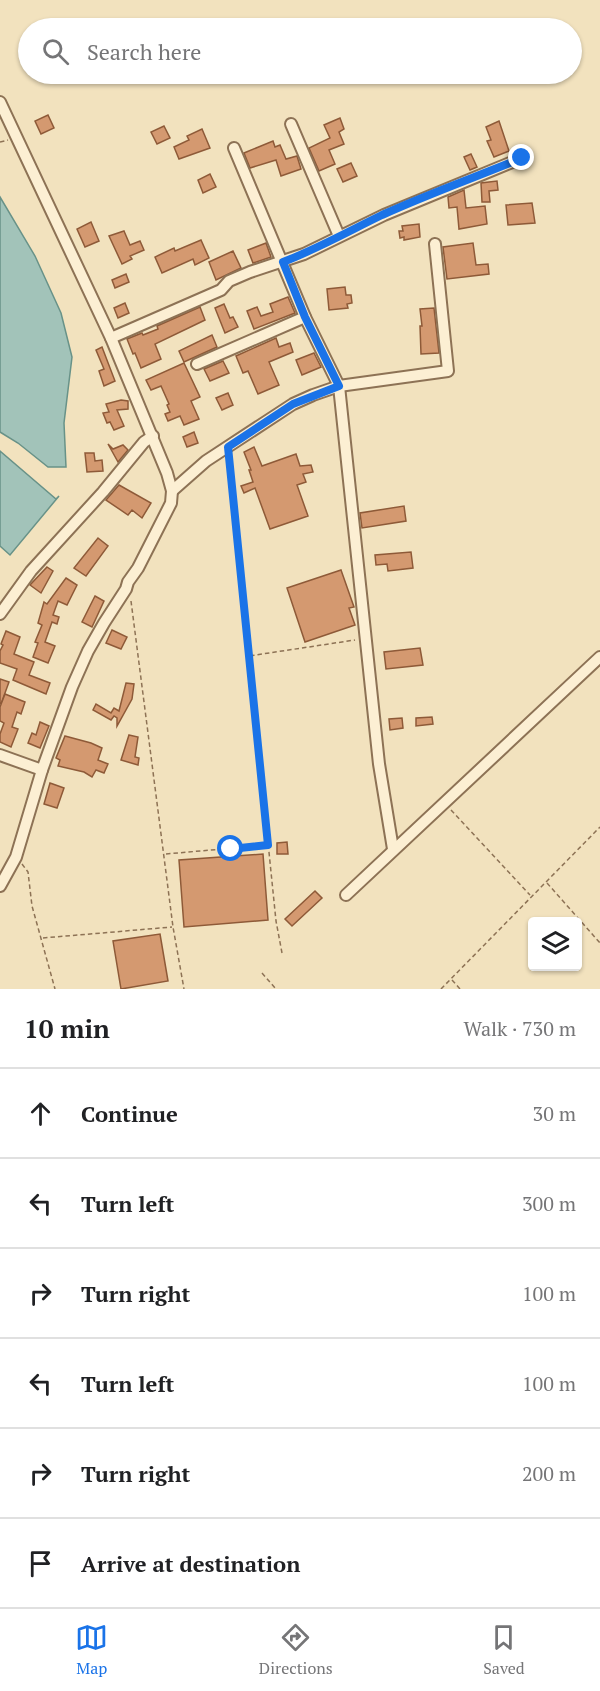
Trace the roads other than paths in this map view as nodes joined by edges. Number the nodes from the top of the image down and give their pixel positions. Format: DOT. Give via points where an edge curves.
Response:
graph roads {
  1 [pos="0,102"];
  2 [pos="291,124"];
  3 [pos="234,148"];
  4 [pos="522,158"];
  5 [pos="339,236"];
  6 [pos="435,244"];
  7 [pos="283,262"];
  8 [pos="305,317"];
  9 [pos="111,338"];
  10 [pos="197,363"];
  11 [pos="339,386"];
  12 [pos="153,436"];
  13 [pos="172,491"];
  14 [pos="0,614"];
  15 [pos="600,657"];
  16 [pos="0,755"];
  17 [pos="42,770"];
  18 [pos="393,849"];
  19 [pos="0,886"];
  20 [pos="346,895"];
  1 -- 9 [label="street"];
  2 -- 5 [label="street"];
  3 -- 7 [label="street"];
  4 -- 5 [label="street"];
  5 -- 7 [label="street"];
  6 -- 11 [label="street" via="448,371"];
  7 -- 8 [label="street"];
  7 -- 9 [label="street" via="229,281 221,290"];
  8 -- 10 [label="street"];
  8 -- 11 [label="street"];
  9 -- 12 [label="street"];
  11 -- 13 [label="street" via="293,404 206,461"];
  11 -- 18 [label="street" via="379,764"];
  12 -- 13 [label="street"];
  12 -- 14 [label="street" via="98,489"];
  13 -- 17 [label="street" via="168,510 138,568 84,660"];
  15 -- 18 [label="street"];
  16 -- 17 [label="street"];
  17 -- 19 [label="street" via="16,856"];
  18 -- 20 [label="street"];
}
